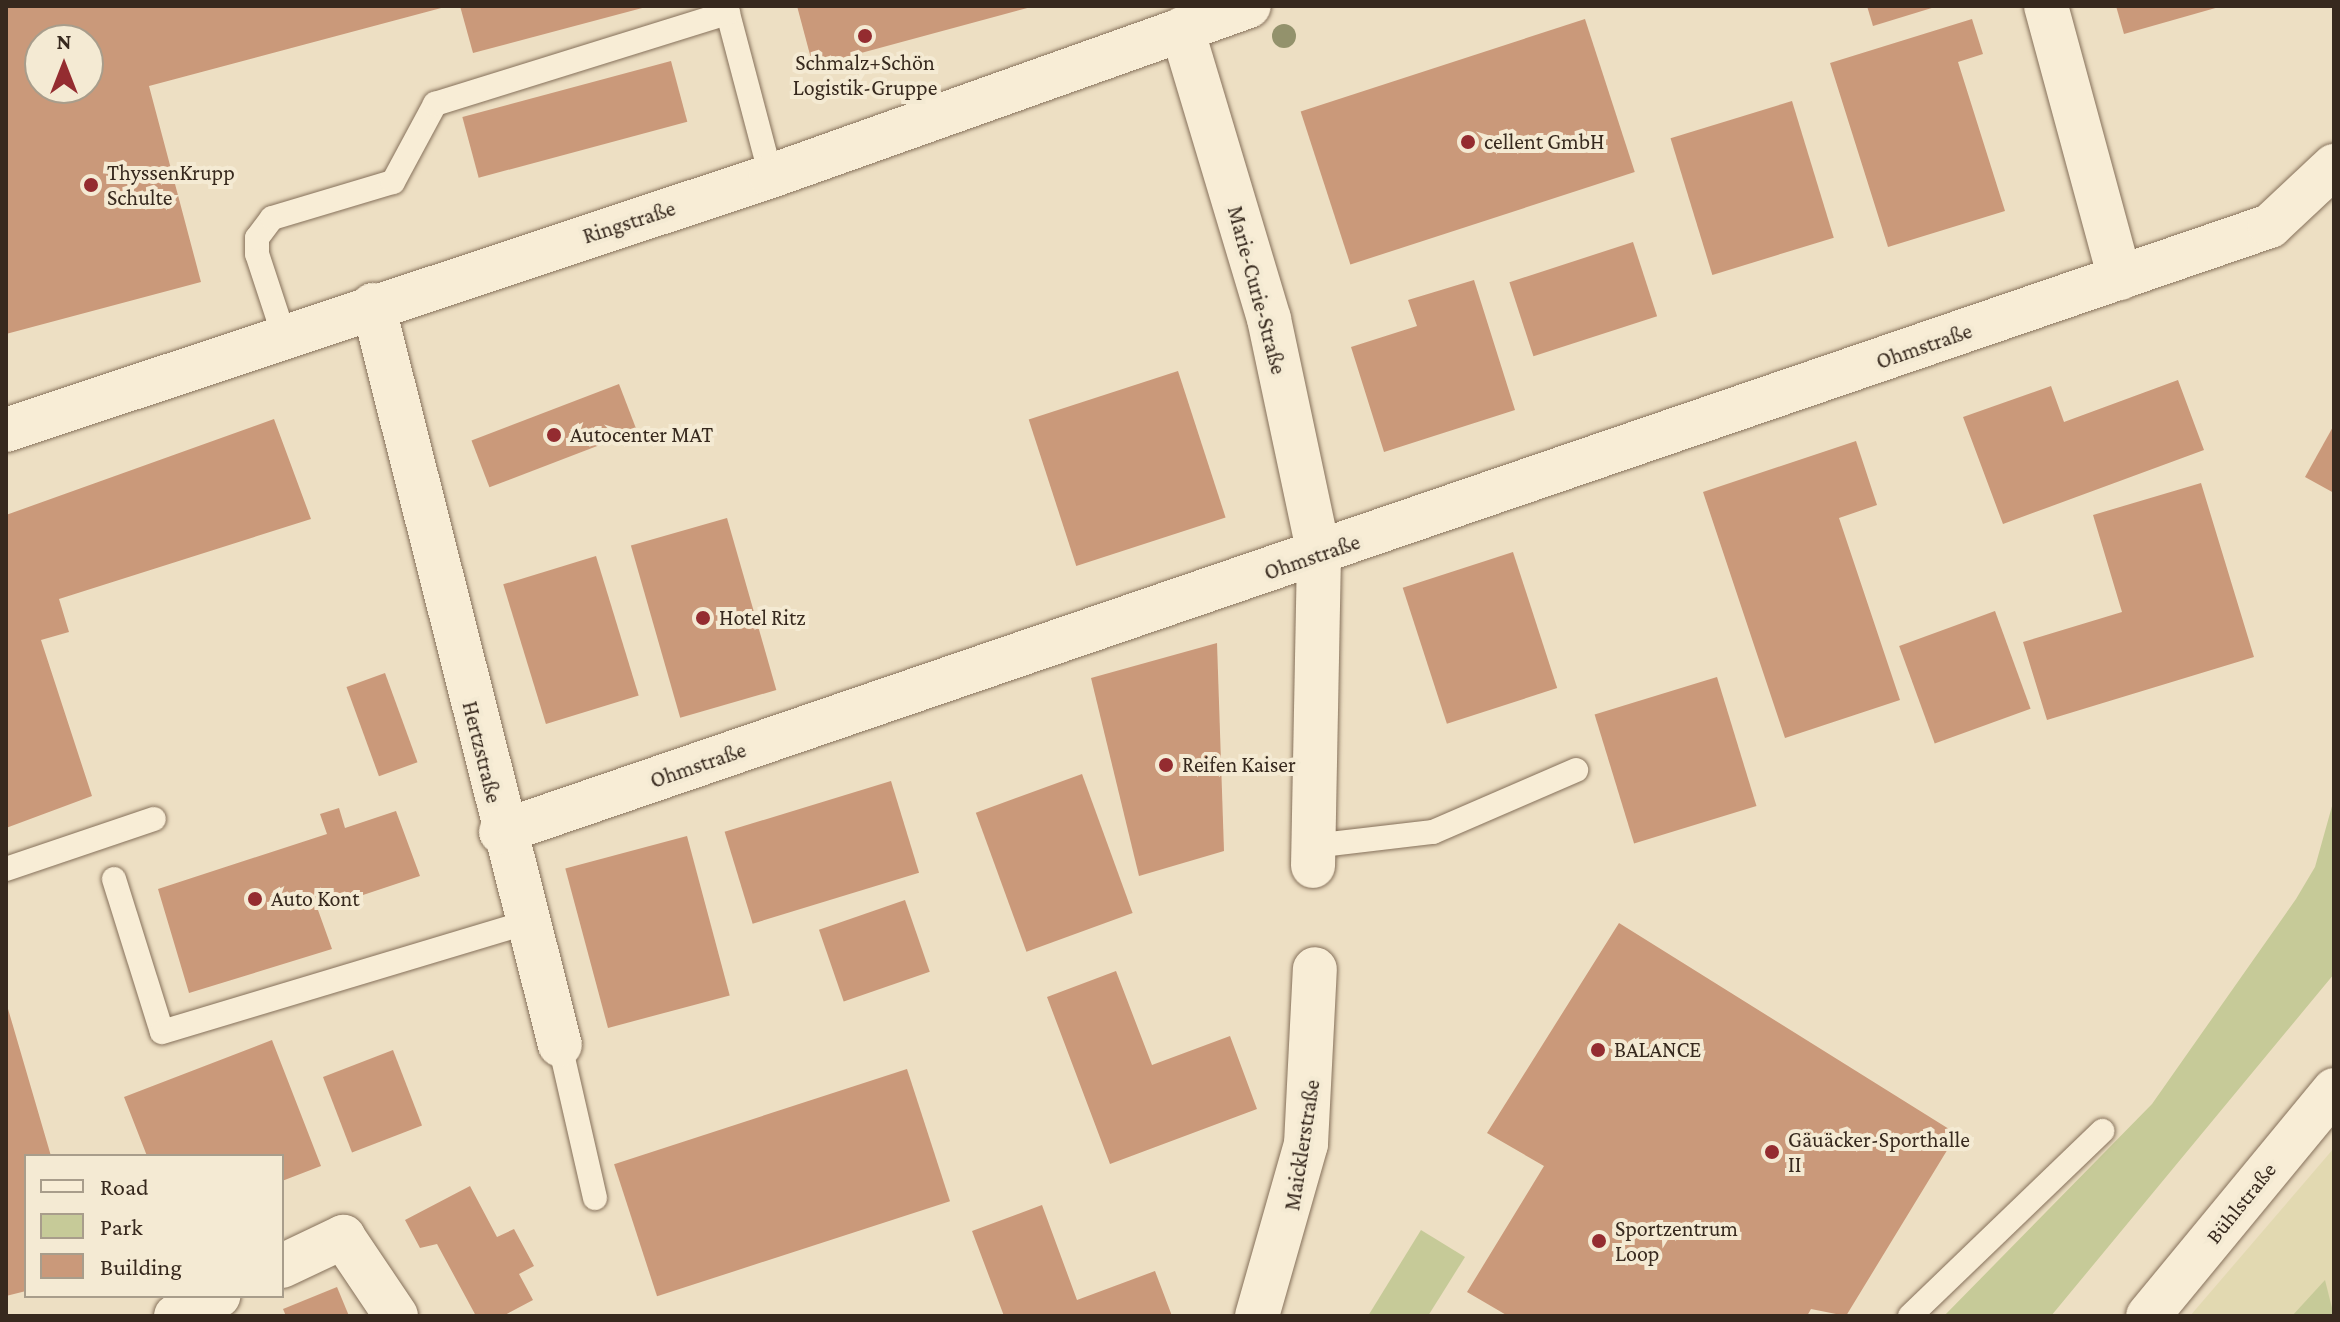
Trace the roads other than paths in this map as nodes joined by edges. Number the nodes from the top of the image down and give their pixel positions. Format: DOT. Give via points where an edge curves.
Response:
graph roads {
  1 [pos="1249,6"];
  2 [pos="2046,6"];
  3 [pos="727,10"];
  4 [pos="1182,29"];
  5 [pos="2334,166"];
  6 [pos="771,176"];
  7 [pos="2120,278"];
  8 [pos="373,305"];
  9 [pos="284,336"];
  10 [pos="6,430"];
  11 [pos="1319,554"];
  12 [pos="1576,770"];
  13 [pos="154,819"];
  14 [pos="501,832"];
  15 [pos="1313,856"];
  16 [pos="6,869"];
  17 [pos="114,879"];
  18 [pos="526,923"];
  19 [pos="1315,969"];
  20 [pos="560,1045"];
  21 [pos="2334,1090"];
  22 [pos="2102,1131"];
  23 [pos="595,1198"];
  24 [pos="284,1265"];
  25 [pos="214,1298"];
  26 [pos="176,1316"];
  27 [pos="396,1316"];
  28 [pos="1257,1316"];
  29 [pos="1910,1316"];
  30 [pos="2148,1316"];
  1 -- 4 [label="street, Ringstraße"];
  2 -- 7 [label="street"];
  3 -- 6 [label="lane"];
  3 -- 9 [label="lane" via="435,104 393,182 272,218 257,238 257,254"];
  4 -- 6 [label="street, Ringstraße"];
  4 -- 11 [label="street, Marie-Curie-Straße" via="1269,319"];
  5 -- 7 [label="street, Ohmstraße" via="2270,226"];
  6 -- 8 [label="street, Ringstraße"];
  7 -- 11 [label="street, Ohmstraße"];
  8 -- 9 [label="street, Ringstraße"];
  8 -- 14 [label="street, Hertzstraße"];
  9 -- 10 [label="street, Ringstraße"];
  11 -- 14 [label="street, Ohmstraße"];
  11 -- 15 [label="street"];
  12 -- 15 [label="lane" via="1433,832"];
  13 -- 16 [label="lane"];
  14 -- 18 [label="street, Hertzstraße"];
  17 -- 18 [label="lane" via="162,1032"];
  18 -- 20 [label="street, Hertzstraße"];
  19 -- 28 [label="street, Maicklerstraße" via="1306,1144"];
  20 -- 23 [label="lane, Hertzstraße"];
  21 -- 30 [label="street, Bühlstraße"];
  22 -- 29 [label="lane"];
  24 -- 27 [label="street" via="343,1237"];
  25 -- 26 [label="street"];
}
